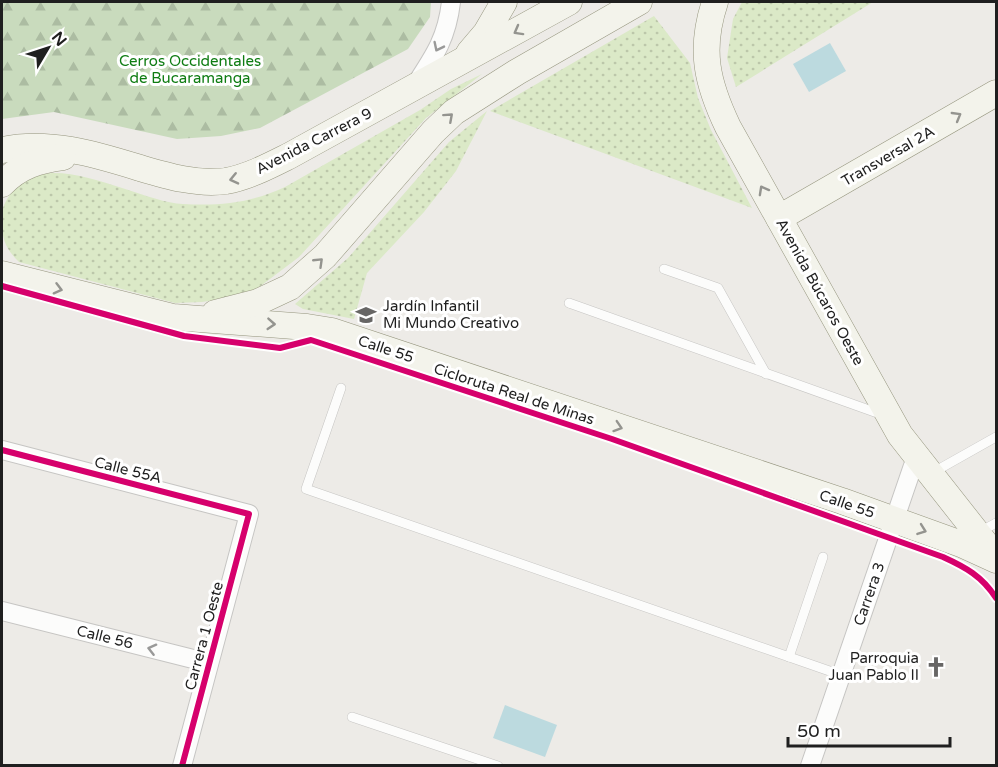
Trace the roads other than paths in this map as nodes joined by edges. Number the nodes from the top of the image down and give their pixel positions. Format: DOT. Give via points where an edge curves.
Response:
graph roads {
  1 [pos="451,2"];
  2 [pos="504,2"];
  3 [pos="568,2"];
  4 [pos="639,2"];
  5 [pos="715,2"];
  6 [pos="462,61"];
  7 [pos="414,88"];
  8 [pos="996,93"];
  9 [pos="2,150"];
  10 [pos="93,154"];
  11 [pos="2,184"];
  12 [pos="779,218"];
  13 [pos="664,269"];
  14 [pos="4,273"];
  15 [pos="569,303"];
  16 [pos="192,319"];
  17 [pos="766,374"];
  18 [pos="341,387"];
  19 [pos="891,417"];
  20 [pos="996,437"];
  21 [pos="2,450"];
  22 [pos="923,465"];
  23 [pos="249,514"];
  24 [pos="895,520"];
  25 [pos="987,528"];
  26 [pos="823,557"];
  27 [pos="996,559"];
  28 [pos="2,611"];
  29 [pos="789,657"];
  30 [pos="209,663"];
  31 [pos="841,675"];
  32 [pos="352,717"];
  33 [pos="182,765"];
  34 [pos="498,765"];
  35 [pos="810,765"];
  1 -- 7 [label="street, one-way" via="442,42"];
  2 -- 6 [label="main road" via="486,33"];
  3 -- 6 [label="main road, Avenida Carrera 9, one-way"];
  16 -- 4 [label="main road, one-way" via="258,302 290,287 325,256 454,112"];
  12 -- 5 [label="main road, Avenida Búcaros Oeste, one-way" via="728,127 710,84 706,44"];
  6 -- 7 [label="main road, Avenida Carrera 9"];
  7 -- 10 [label="main road, Avenida Carrera 9, one-way" via="289,156 247,176 225,181 181,178"];
  12 -- 8 [label="main road, Transversal 2A, one-way"];
  9 -- 10 [label="main road, Avenida Carrera 9" via="31,146"];
  10 -- 11 [label="main road" via="43,159 21,168"];
  12 -- 19 [label="main road, Avenida Búcaros Oeste"];
  13 -- 17 [label="lane" via="718,288"];
  14 -- 16 [label="main road, Calle 55, one-way" via="153,314"];
  15 -- 17 [label="lane"];
  16 -- 24 [label="main road, Calle 55, one-way" via="332,331"];
  17 -- 19 [label="lane"];
  18 -- 29 [label="lane" via="306,489"];
  19 -- 22 [label="main road, Avenida Búcaros Oeste"];
  20 -- 22 [label="lane"];
  21 -- 23 [label="street, Calle 55A"];
  22 -- 24 [label="street, Carrera 3"];
  22 -- 25 [label="main road, Avenida Búcaros Oeste"];
  23 -- 30 [label="street, Carrera 1 Oeste"];
  24 -- 27 [label="main road, Calle 55, one-way"];
  24 -- 31 [label="street, Carrera 3"];
  25 -- 27 [label="main road, Avenida Búcaros Oeste"];
  26 -- 29 [label="lane"];
  30 -- 28 [label="street, Calle 56, one-way"];
  29 -- 31 [label="lane"];
  30 -- 33 [label="street, Carrera 1 Oeste"];
  31 -- 35 [label="street, Carrera 3"];
  32 -- 34 [label="lane"];
}
